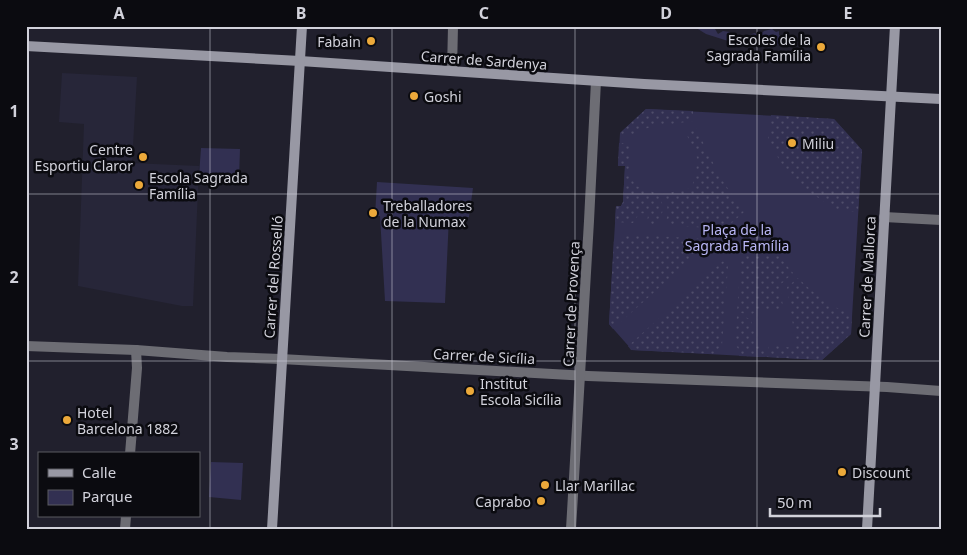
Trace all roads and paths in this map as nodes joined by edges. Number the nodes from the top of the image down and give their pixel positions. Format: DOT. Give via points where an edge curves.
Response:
graph roads {
  1 [pos="302,26"];
  2 [pos="453,26"];
  3 [pos="896,26"];
  4 [pos="26,46"];
  5 [pos="300,61"];
  6 [pos="452,71"];
  7 [pos="596,81"];
  8 [pos="892,97"];
  9 [pos="941,99"];
  10 [pos="884,217"];
  11 [pos="941,220"];
  12 [pos="26,346"];
  13 [pos="136,350"];
  14 [pos="281,358"];
  15 [pos="580,375"];
  16 [pos="874,387"];
  17 [pos="941,391"];
  18 [pos="130,452"];
  19 [pos="272,529"];
  20 [pos="571,529"];
  21 [pos="866,529"];
  1 -- 5 [label="main road, Carrer del Rosselló"];
  2 -- 6 [label="street"];
  3 -- 8 [label="main road, Carrer de Mallorca"];
  4 -- 5 [label="main road, Carrer de Sardenya"];
  5 -- 6 [label="main road, Carrer de Sardenya"];
  5 -- 14 [label="main road, Carrer del Rosselló"];
  6 -- 7 [label="main road, Carrer de Sardenya"];
  7 -- 8 [label="main road, Carrer de Sardenya"];
  7 -- 15 [label="street, Carrer de Provença"];
  8 -- 9 [label="main road, Carrer de Sardenya"];
  8 -- 10 [label="main road, Carrer de Mallorca"];
  10 -- 11 [label="street"];
  10 -- 16 [label="main road, Carrer de Mallorca"];
  12 -- 13 [label="street, Carrer de Sicília"];
  13 -- 14 [label="street, Carrer de Sicília"];
  13 -- 18 [label="street"];
  14 -- 15 [label="street, Carrer de Sicília"];
  14 -- 19 [label="main road, Carrer del Rosselló"];
  15 -- 16 [label="street, Carrer de Sicília"];
  15 -- 20 [label="street, Carrer de Provença"];
  16 -- 17 [label="street, Carrer de Sicília"];
  16 -- 21 [label="main road, Carrer de Mallorca"];
}
